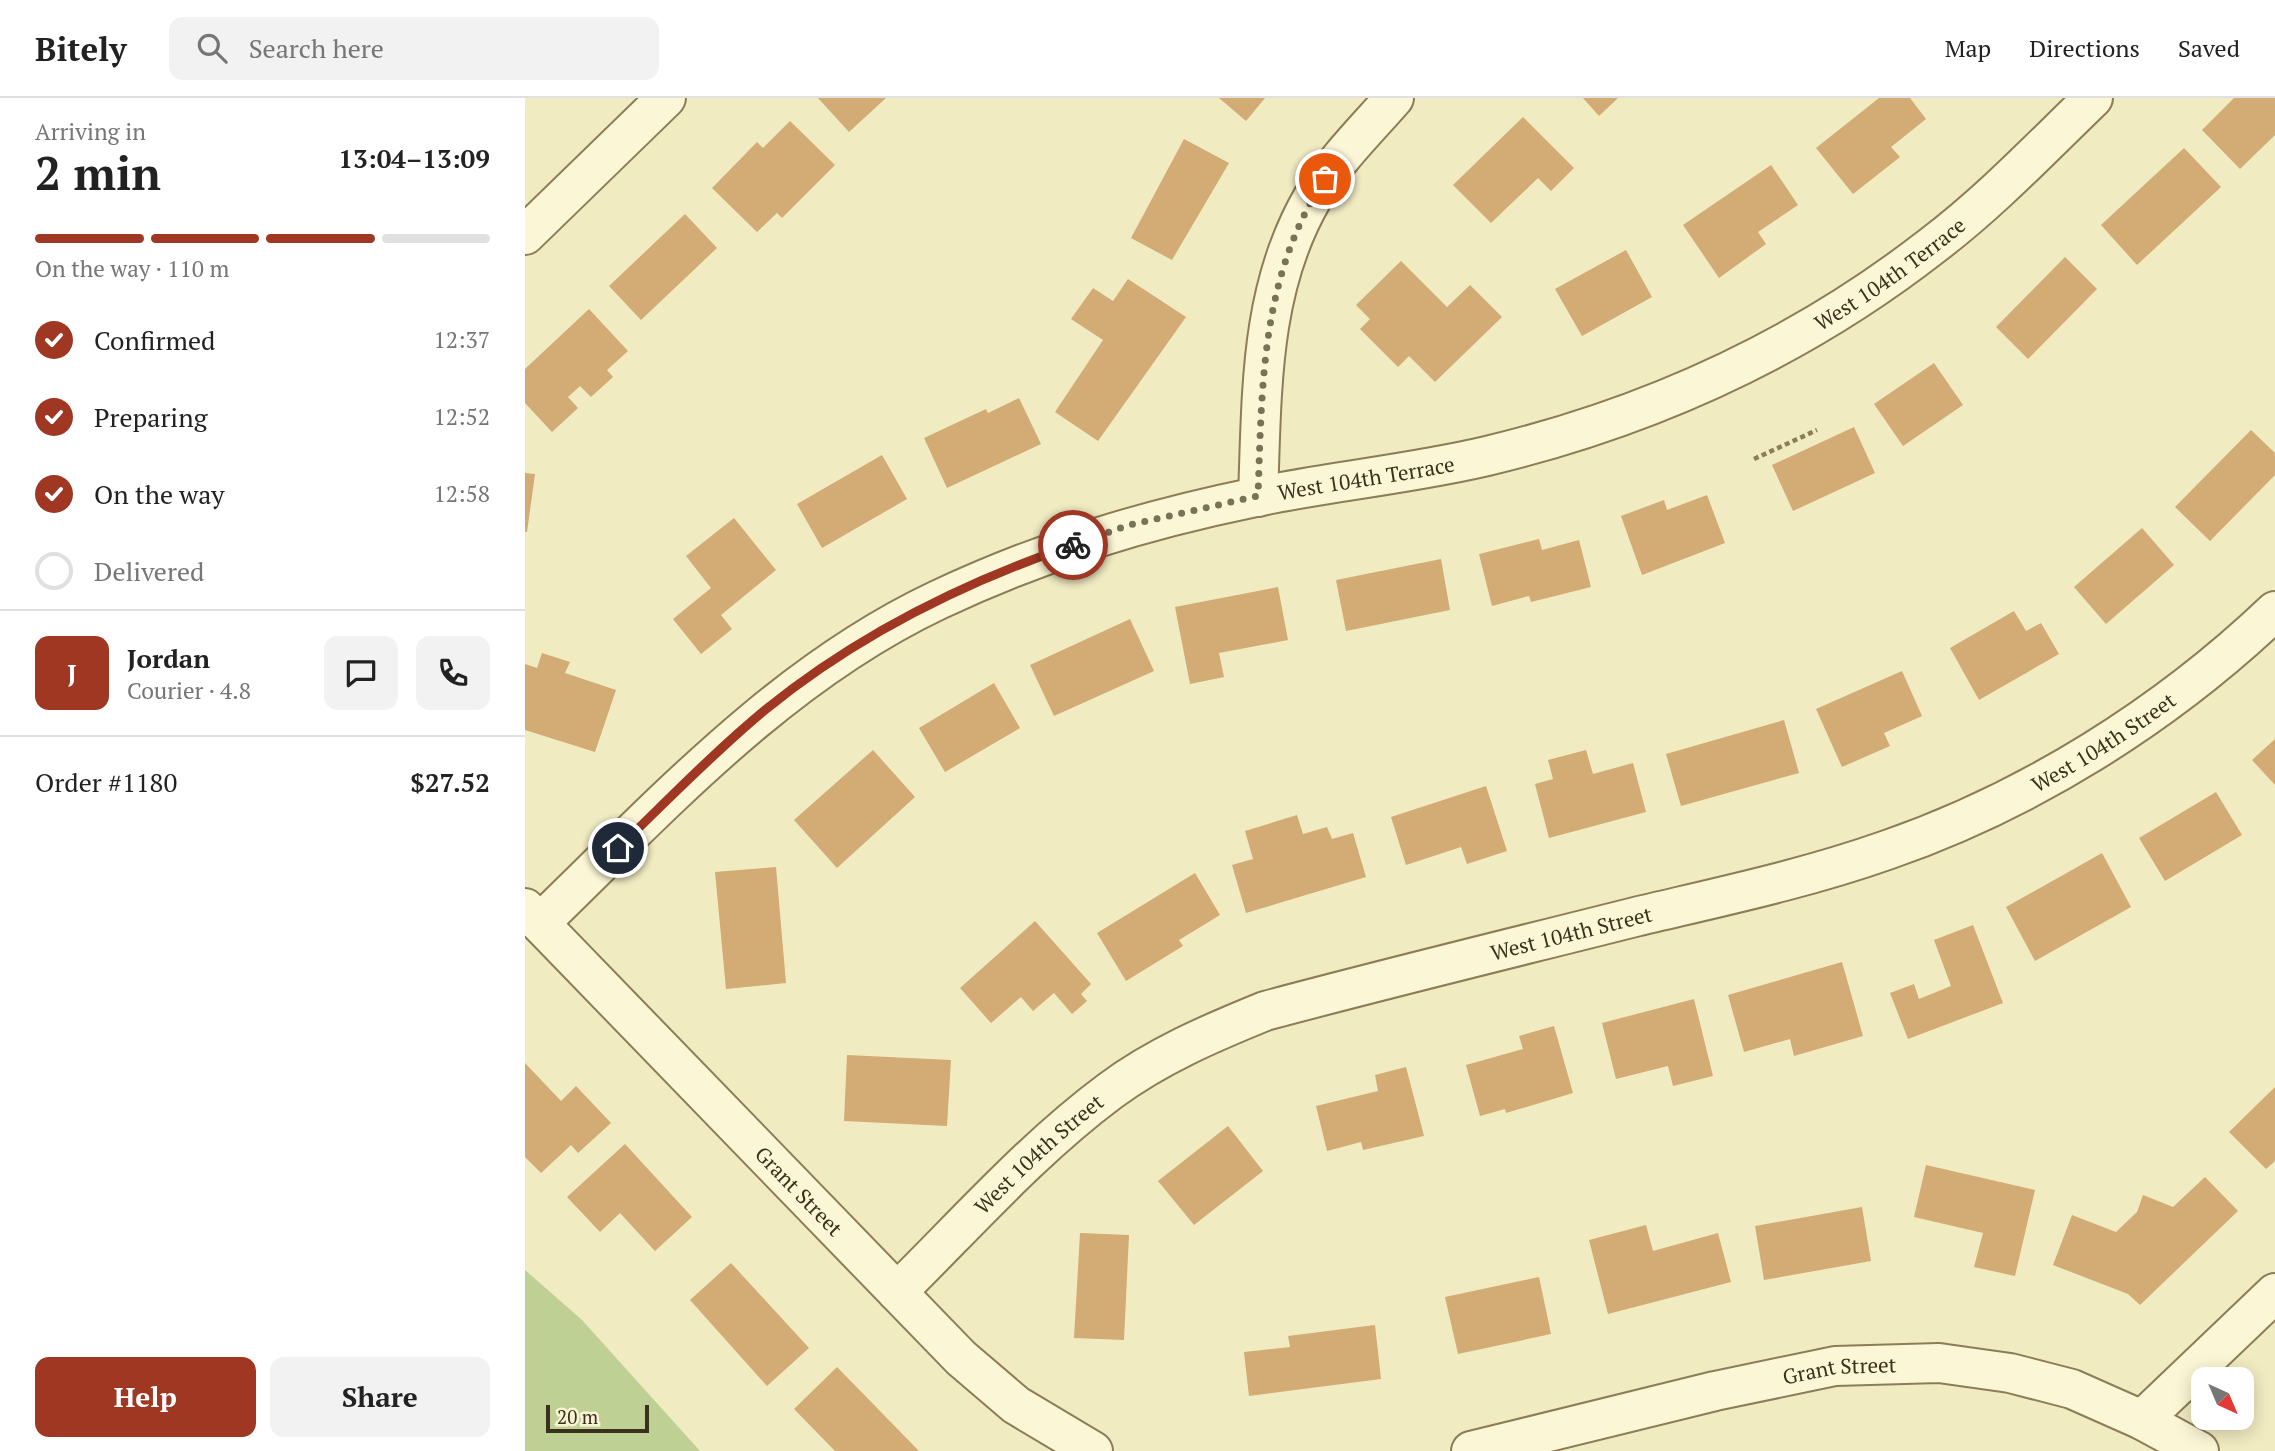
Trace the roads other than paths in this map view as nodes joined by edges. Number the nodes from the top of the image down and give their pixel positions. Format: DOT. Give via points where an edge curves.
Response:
graph roads {
  1 [pos="666,98"];
  2 [pos="1394,98"];
  3 [pos="2093,98"];
  4 [pos="525,235"];
  5 [pos="1258,496"];
  6 [pos="2275,611"];
  7 [pos="532,916"];
  8 [pos="897,1292"];
  9 [pos="2275,1293"];
  10 [pos="2142,1420"];
  11 [pos="1093,1451"];
  12 [pos="1471,1451"];
  13 [pos="2199,1451"];
  1 -- 4 [label="street"];
  2 -- 5 [label="street" via="1336,163 1297,225 1285,257 1263,364"];
  3 -- 5 [label="street, West 104th Terrace" via="1935,244 1859,299 1770,353 1667,401 1566,435 1483,457"];
  5 -- 7 [label="street, West 104th Terrace" via="1129,525 1038,557 935,601 849,650 766,709"];
  6 -- 8 [label="street, West 104th Street" via="2242,643 2160,706 2065,767 1966,818 1887,850 1791,879 1265,1011 1195,1039 1110,1090"];
  7 -- 8 [label="street, Grant Street"];
  8 -- 11 [label="street, Grant Street" via="961,1358 1016,1405"];
  9 -- 10 [label="street"];
  10 -- 12 [label="street, Grant Street" via="2071,1389 2010,1373 1939,1363 1835,1366"];
  10 -- 13 [label="street, Grant Street"];
}
